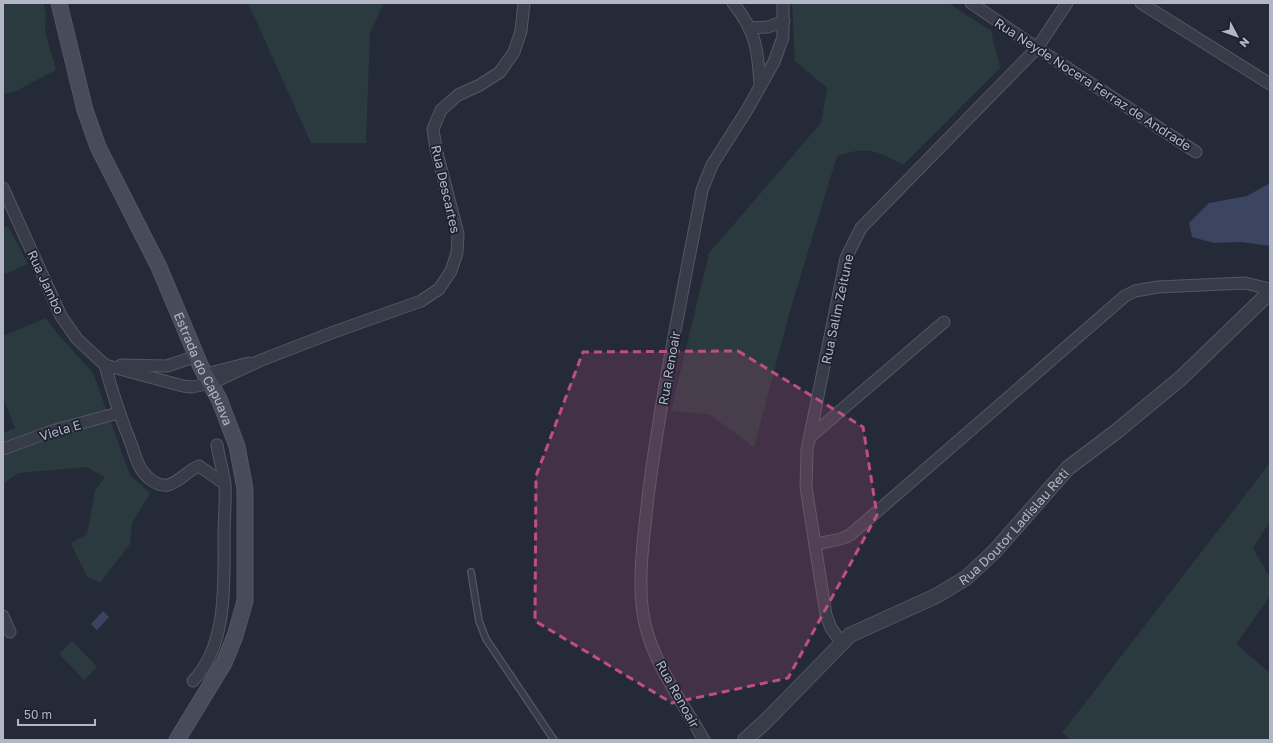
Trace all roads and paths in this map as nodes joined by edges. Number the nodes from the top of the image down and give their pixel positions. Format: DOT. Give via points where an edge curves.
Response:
graph roads {
  1 [pos="59,3"];
  2 [pos="524,3"];
  3 [pos="733,3"];
  4 [pos="784,3"];
  5 [pos="971,3"];
  6 [pos="1067,3"];
  7 [pos="1141,3"];
  8 [pos="784,21"];
  9 [pos="751,28"];
  10 [pos="1037,48"];
  11 [pos="1270,84"];
  12 [pos="760,85"];
  13 [pos="1196,152"];
  14 [pos="3,188"];
  15 [pos="1270,289"];
  16 [pos="1270,292"];
  17 [pos="944,322"];
  18 [pos="197,356"];
  19 [pos="104,365"];
  20 [pos="209,378"];
  21 [pos="118,413"];
  22 [pos="811,436"];
  23 [pos="217,445"];
  24 [pos="3,449"];
  25 [pos="225,484"];
  26 [pos="815,545"];
  27 [pos="471,572"];
  28 [pos="3,616"];
  29 [pos="10,632"];
  30 [pos="841,642"];
  31 [pos="193,681"];
  32 [pos="177,740"];
  33 [pos="554,740"];
  34 [pos="704,740"];
  35 [pos="745,740"];
  1 -- 18 [label="main road, Estrada do Capuava" via="85,110 98,147 158,267"];
  2 -- 20 [label="street, Rua Descartes" via="521,31 514,52 500,72 458,95 441,110 433,129 458,234 451,271 439,289 421,301 377,315 259,361 236,365"];
  3 -- 9 [label="street"];
  4 -- 8 [label="street, Rua Renoair"];
  5 -- 10 [label="street, Rua Neyde Nocera Ferraz de Andrade"];
  6 -- 10 [label="street, Rua Salim Zeitune"];
  7 -- 11 [label="street"];
  8 -- 9 [label="street" via="768,27"];
  8 -- 12 [label="street, Rua Renoair" via="783,37 774,62"];
  9 -- 12 [label="street" via="758,54"];
  10 -- 13 [label="street, Rua Neyde Nocera Ferraz de Andrade"];
  10 -- 22 [label="street, Rua Salim Zeitune" via="870,218 855,238 846,258"];
  12 -- 34 [label="street, Rua Renoair" via="712,165 702,190 654,454 644,536 641,580 645,624 658,659"];
  14 -- 19 [label="street, Rua Jambo" via="60,316 77,340"];
  15 -- 26 [label="street" via="1245,283 1158,287 1135,291 1125,296 850,535 841,540 825,541"];
  16 -- 30 [label="street, Rua Doutor Ladislau Reti" via="1181,378 1068,468 994,552 966,578 936,596 860,629"];
  17 -- 22 [label="street"];
  18 -- 19 [label="street" via="167,366"];
  18 -- 20 [label="main road, Estrada do Capuava"];
  19 -- 20 [label="street, Rua Descartes" via="183,386 192,387"];
  19 -- 21 [label="street"];
  20 -- 32 [label="main road, Estrada do Capuava" via="237,446 245,488 245,601 224,663"];
  21 -- 24 [label="street, Viela E" via="52,431"];
  21 -- 25 [label="street" via="141,469 157,484 168,485 199,466"];
  22 -- 26 [label="street, Rua Salim Zeitune" via="805,476"];
  23 -- 25 [label="street"];
  25 -- 31 [label="street" via="222,612 209,656"];
  26 -- 30 [label="street, Rua Salim Zeitune" via="826,615"];
  27 -- 33 [label="lane" via="479,621 486,639"];
  28 -- 29 [label="street"];
  30 -- 35 [label="street, Rua Doutor Ladislau Reti" via="811,676"];
}
